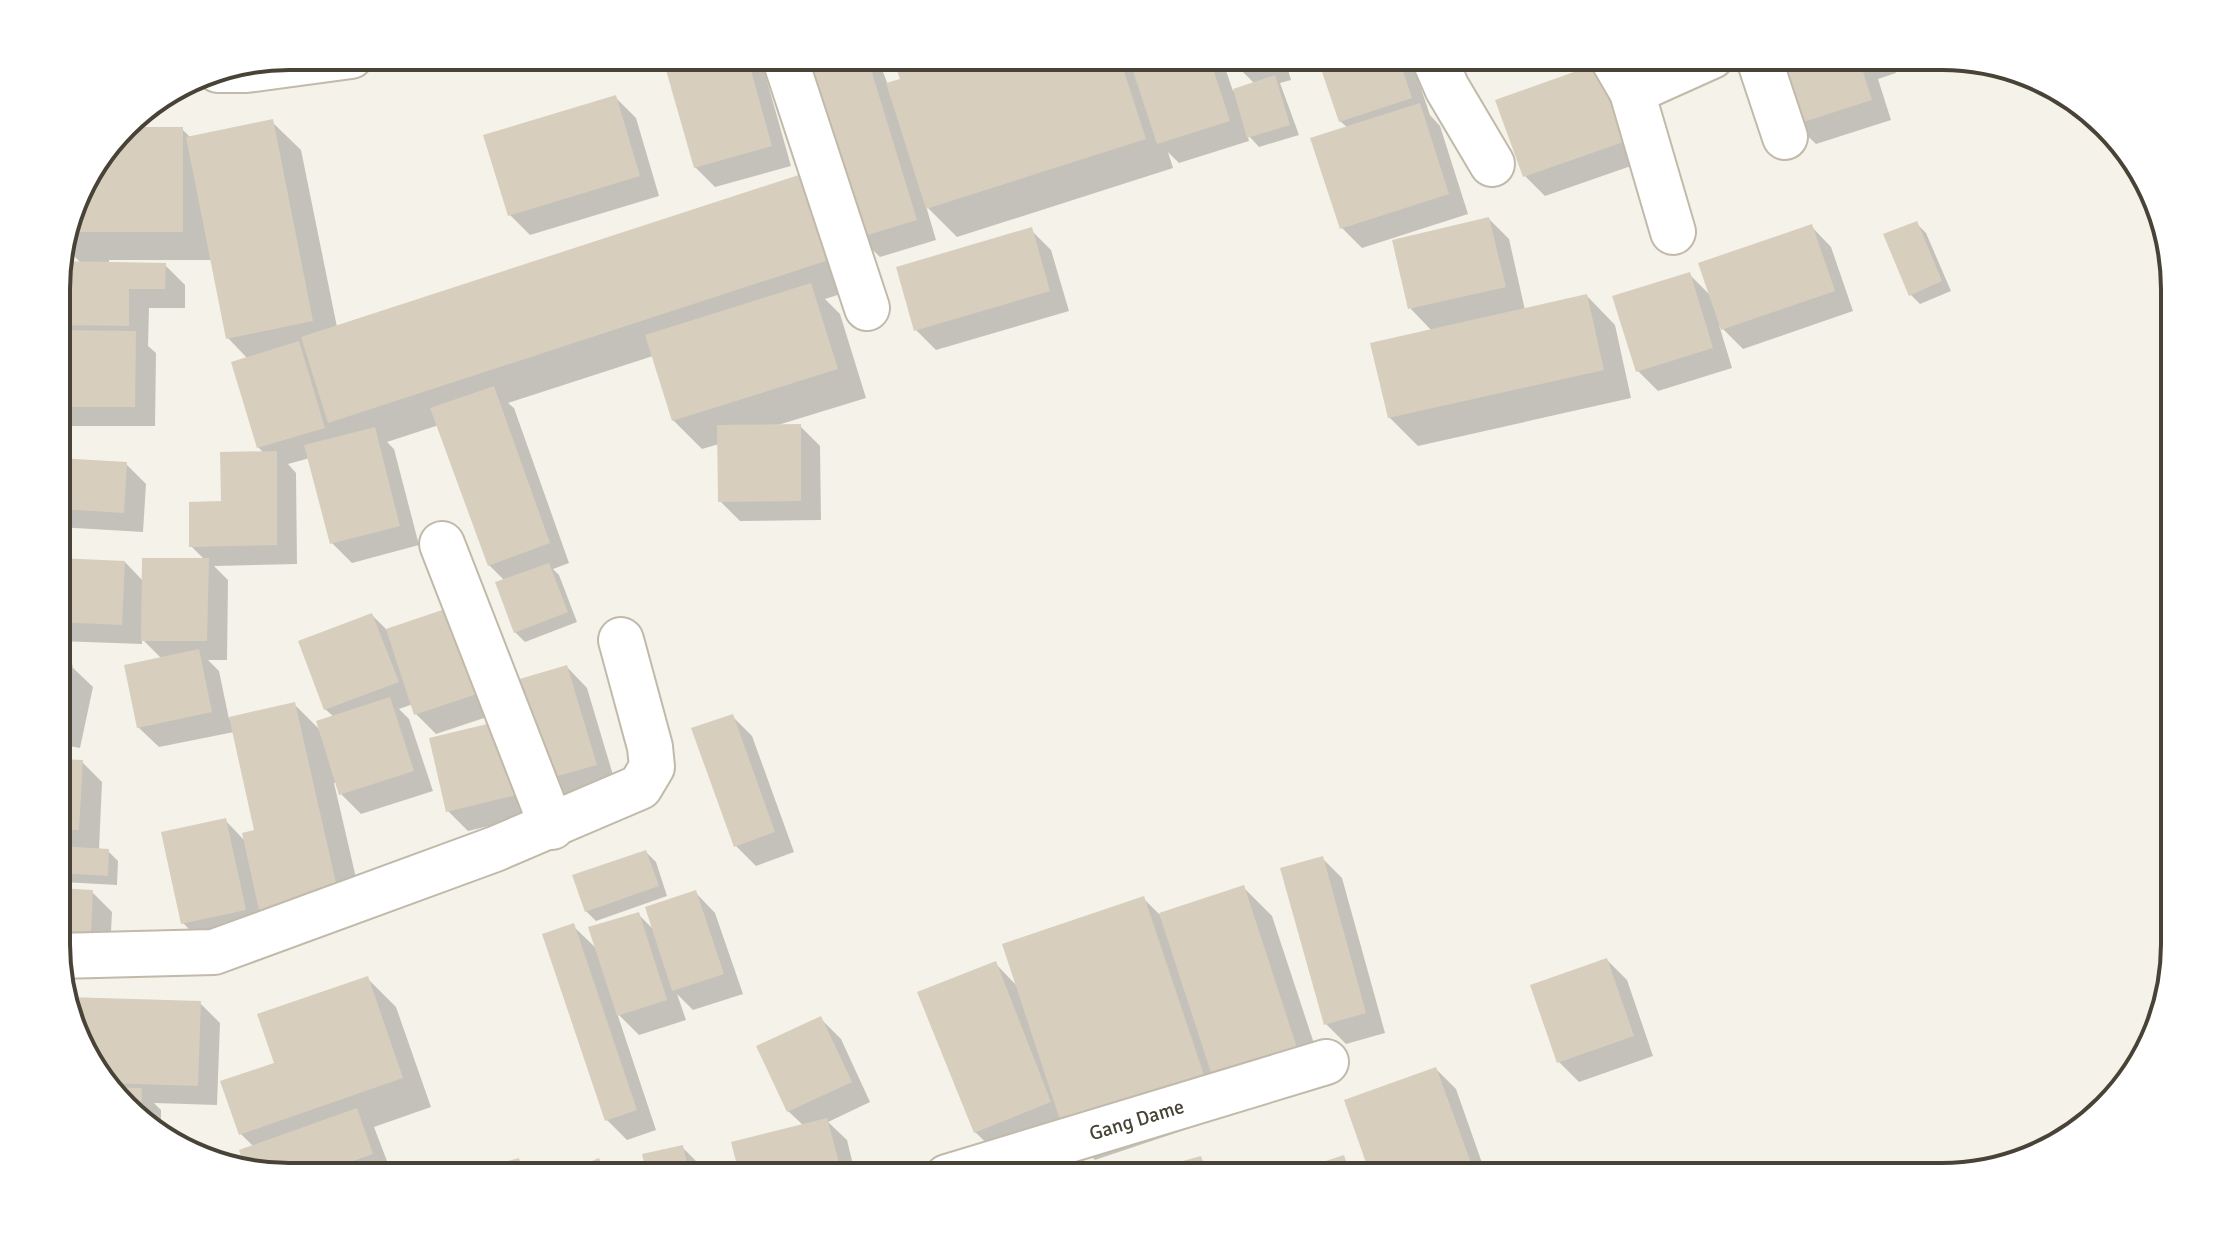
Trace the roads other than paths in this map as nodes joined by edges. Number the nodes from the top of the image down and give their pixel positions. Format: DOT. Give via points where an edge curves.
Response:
graph roads {
  1 [pos="789,70"];
  2 [pos="1439,70"];
  3 [pos="1641,70"];
  4 [pos="1763,70"];
  5 [pos="1621,74"];
  6 [pos="1785,137"];
  7 [pos="1492,164"];
  8 [pos="1673,232"];
  9 [pos="867,308"];
  10 [pos="442,544"];
  11 [pos="621,640"];
  12 [pos="552,827"];
  13 [pos="71,956"];
  14 [pos="1326,1062"];
  15 [pos="993,1163"];
  1 -- 9 [label="street"];
  2 -- 7 [label="street"];
  3 -- 5 [label="street"];
  4 -- 6 [label="street"];
  5 -- 8 [label="street"];
  10 -- 12 [label="street"];
  11 -- 12 [label="street" via="650,747 648,778 640,787"];
  12 -- 13 [label="street" via="214,952"];
  14 -- 15 [label="street, Gang Dame"];
}
